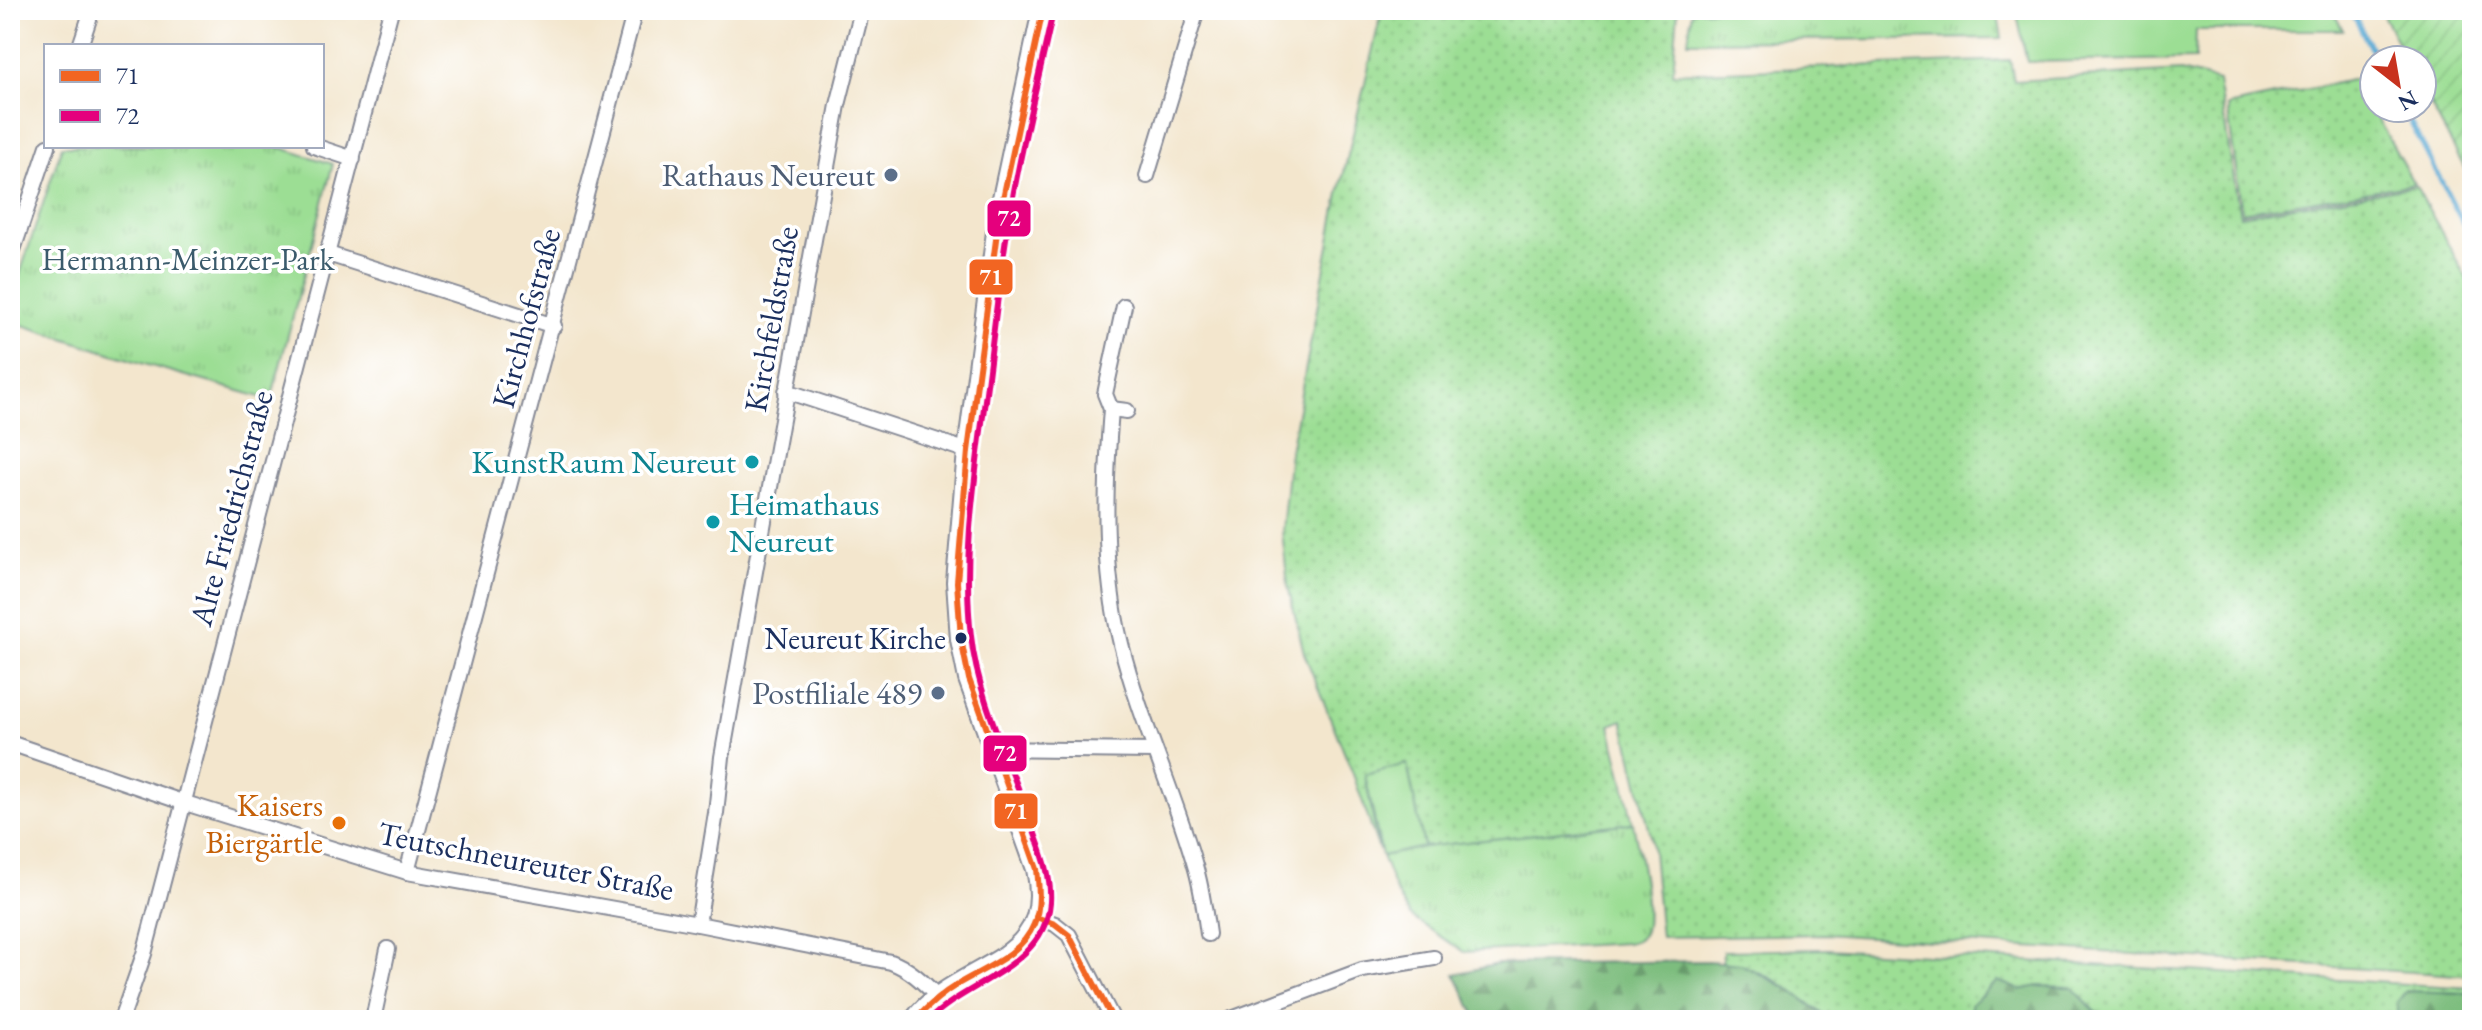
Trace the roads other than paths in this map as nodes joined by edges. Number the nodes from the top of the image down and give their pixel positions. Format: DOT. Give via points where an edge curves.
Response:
graph roads {
  1 [pos="92,10"];
  2 [pos="391,10"];
  3 [pos="635,10"];
  4 [pos="862,10"];
  5 [pos="1043,10"];
  6 [pos="1197,10"];
  7 [pos="81,44"];
  8 [pos="47,148"];
  9 [pos="320,148"];
  10 [pos="353,159"];
  11 [pos="1147,176"];
  12 [pos="328,254"];
  13 [pos="10,259"];
  14 [pos="1124,306"];
  15 [pos="554,326"];
  16 [pos="786,391"];
  17 [pos="1111,409"];
  18 [pos="1127,411"];
  19 [pos="968,451"];
  20 [pos="10,743"];
  21 [pos="994,749"];
  22 [pos="1154,751"];
  23 [pos="182,802"];
  24 [pos="407,872"];
  25 [pos="1036,917"];
  26 [pos="698,924"];
  27 [pos="1208,934"];
  28 [pos="388,949"];
  29 [pos="1434,958"];
  30 [pos="937,996"];
  31 [pos="121,1020"];
  32 [pos="373,1020"];
  33 [pos="915,1020"];
  34 [pos="1113,1020"];
  35 [pos="1229,1020"];
  1 -- 7 [label="street"];
  2 -- 10 [label="street, Alte Friedrichstraße"];
  3 -- 15 [label="street, Kirchhofstraße"];
  4 -- 16 [label="street, Kirchfeldstraße" via="838,105"];
  5 -- 19 [label="street" via="999,217"];
  6 -- 11 [label="street"];
  8 -- 13 [label="street"];
  9 -- 10 [label="street"];
  10 -- 12 [label="street, Alte Friedrichstraße"];
  12 -- 15 [label="street"];
  12 -- 23 [label="street, Alte Friedrichstraße"];
  14 -- 17 [label="street" via="1105,394"];
  15 -- 24 [label="street, Kirchhofstraße"];
  16 -- 19 [label="street"];
  16 -- 26 [label="street, Kirchfeldstraße"];
  17 -- 18 [label="street"];
  17 -- 22 [label="street" via="1106,505 1112,594 1121,645"];
  19 -- 21 [label="street" via="957,582 961,639"];
  20 -- 23 [label="street, Teutschneureuter Straße"];
  21 -- 22 [label="street"];
  21 -- 25 [label="street" via="1037,869 1041,889"];
  22 -- 27 [label="street" via="1197,871"];
  23 -- 24 [label="street, Teutschneureuter Straße"];
  23 -- 31 [label="street, Alte Friedrichstraße" via="144,954"];
  24 -- 26 [label="street, Teutschneureuter Straße"];
  25 -- 30 [label="street" via="1011,954"];
  25 -- 34 [label="street" via="1069,935"];
  26 -- 30 [label="street, Teutschneureuter Straße" via="891,962"];
  28 -- 32 [label="street"];
  29 -- 35 [label="street" via="1362,970"];
  30 -- 33 [label="street"];
}
